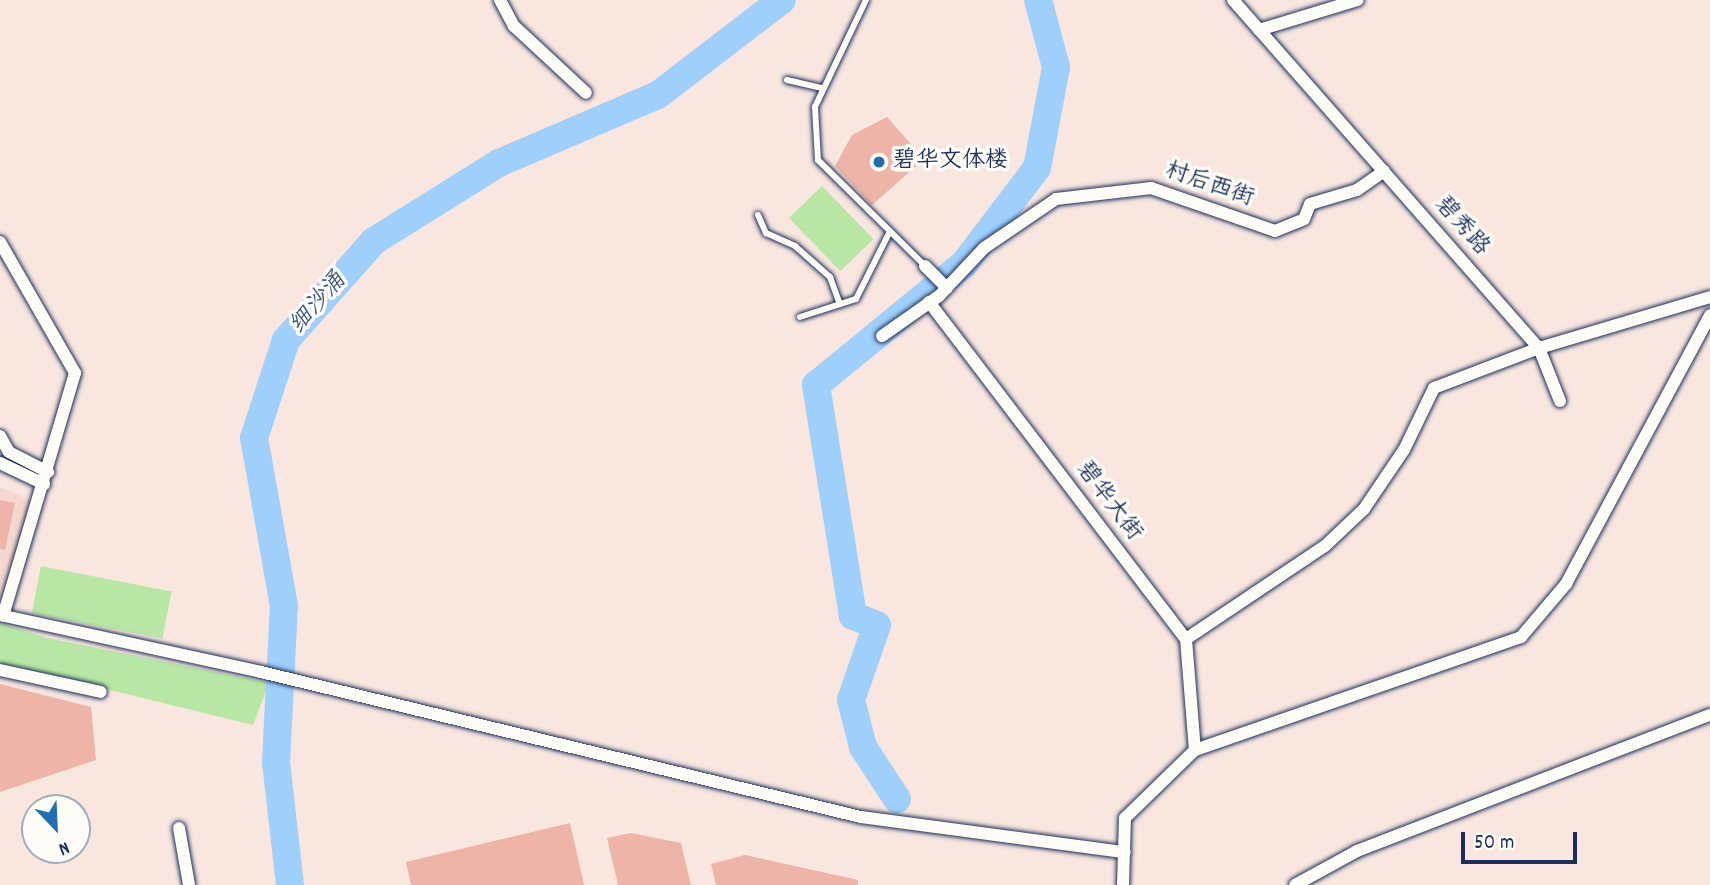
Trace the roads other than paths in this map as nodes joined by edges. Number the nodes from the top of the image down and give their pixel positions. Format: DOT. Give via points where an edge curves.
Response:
graph roads {
  1 [pos="500,0"];
  2 [pos="866,0"];
  3 [pos="1233,0"];
  4 [pos="1358,0"];
  5 [pos="1259,30"];
  6 [pos="787,80"];
  7 [pos="821,88"];
  8 [pos="586,93"];
  9 [pos="1384,171"];
  10 [pos="758,215"];
  11 [pos="889,233"];
  12 [pos="0,243"];
  13 [pos="925,266"];
  14 [pos="946,287"];
  15 [pos="1710,297"];
  16 [pos="929,302"];
  17 [pos="840,304"];
  18 [pos="1710,316"];
  19 [pos="800,317"];
  20 [pos="882,336"];
  21 [pos="1539,348"];
  22 [pos="1560,401"];
  23 [pos="0,436"];
  24 [pos="0,463"];
  25 [pos="46,478"];
  26 [pos="1,616"];
  27 [pos="1186,639"];
  28 [pos="0,670"];
  29 [pos="101,692"];
  30 [pos="1710,715"];
  31 [pos="1195,750"];
  32 [pos="178,828"];
  33 [pos="1125,852"];
  34 [pos="189,885"];
  35 [pos="1123,885"];
  36 [pos="1296,885"];
  1 -- 8 [label="street" via="514,26"];
  2 -- 7 [label="lane"];
  3 -- 5 [label="street, 碧秀路"];
  4 -- 5 [label="street"];
  5 -- 9 [label="street, 碧秀路"];
  6 -- 7 [label="lane"];
  7 -- 11 [label="lane" via="813,127 818,160"];
  9 -- 14 [label="street, 村后西街" via="1357,190 1310,204 1304,219 1275,232 1151,188 1132,186 1056,199 984,248"];
  9 -- 21 [label="street, 碧秀路"];
  10 -- 17 [label="lane" via="766,233 795,246 830,277"];
  11 -- 13 [label="lane"];
  11 -- 17 [label="lane" via="866,287 856,299"];
  12 -- 25 [label="street" via="75,373"];
  13 -- 14 [label="street"];
  14 -- 16 [label="street, 村后西街"];
  15 -- 21 [label="street"];
  16 -- 20 [label="street, 村后西街"];
  16 -- 27 [label="street, 碧华大街"];
  17 -- 19 [label="lane"];
  18 -- 31 [label="street" via="1566,584 1521,637"];
  21 -- 22 [label="street, 碧秀路"];
  21 -- 27 [label="street" via="1434,388 1404,450 1364,509 1325,546"];
  23 -- 25 [label="street" via="9,452"];
  24 -- 25 [label="street"];
  25 -- 26 [label="street"];
  26 -- 33 [label="street" via="261,672 861,817 1017,842"];
  27 -- 31 [label="street"];
  28 -- 29 [label="street"];
  30 -- 36 [label="street" via="1357,851"];
  31 -- 33 [label="street" via="1125,818"];
  32 -- 34 [label="street"];
  33 -- 35 [label="street"];
}
